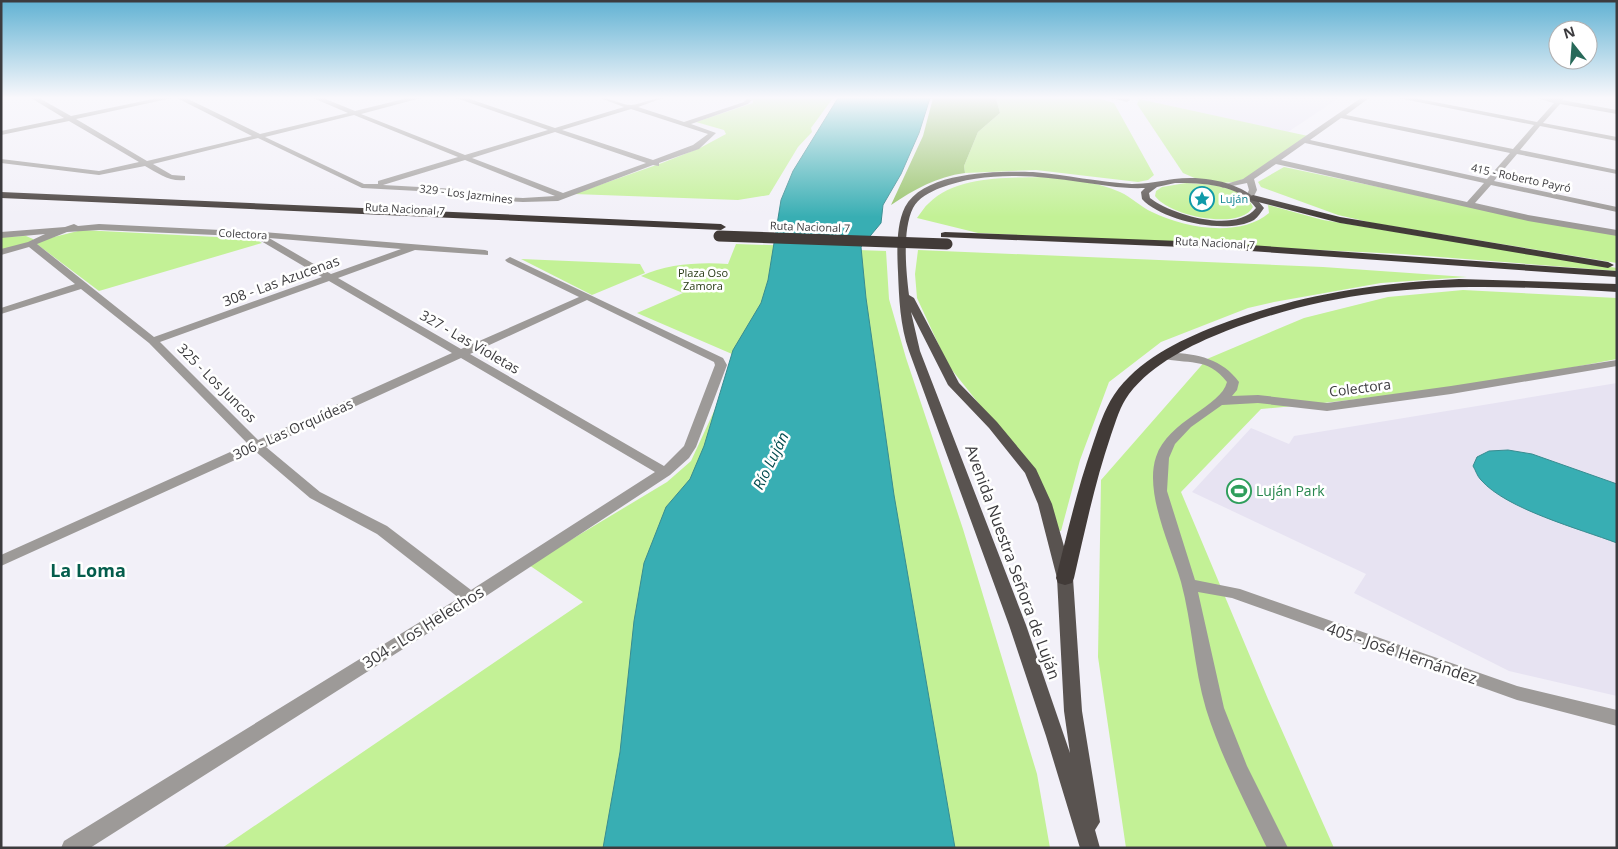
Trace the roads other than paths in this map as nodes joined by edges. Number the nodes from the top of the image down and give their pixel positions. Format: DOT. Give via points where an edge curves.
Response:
graph roads {
  1 [pos="101,138"];
  2 [pos="257,138"];
  3 [pos="261,138"];
  4 [pos="416,138"];
  5 [pos="531,138"];
  6 [pos="578,138"];
  7 [pos="707,138"];
  8 [pos="1309,138"];
  9 [pos="1446,138"];
  10 [pos="1528,138"];
  11 [pos="1304,141"];
  12 [pos="1516,152"];
  13 [pos="468,158"];
  14 [pos="1,161"];
  15 [pos="1275,161"];
  16 [pos="149,164"];
  17 [pos="656,164"];
  18 [pos="1617,172"];
  19 [pos="182,178"];
  20 [pos="1082,179"];
  21 [pos="1250,179"];
  22 [pos="1490,182"];
  23 [pos="1154,185"];
  24 [pos="366,186"];
  25 [pos="1223,186"];
  26 [pos="1,188"];
  27 [pos="1,195"];
  28 [pos="562,196"];
  29 [pos="1251,197"];
  30 [pos="93,198"];
  31 [pos="1,203"];
  32 [pos="1149,203"];
  33 [pos="1469,205"];
  34 [pos="1617,210"];
  35 [pos="74,228"];
  36 [pos="720,232"];
  37 [pos="1617,233"];
  38 [pos="1,234"];
  39 [pos="263,235"];
  40 [pos="946,240"];
  41 [pos="31,244"];
  42 [pos="417,246"];
  43 [pos="1,252"];
  44 [pos="485,253"];
  45 [pos="510,260"];
  46 [pos="1617,266"];
  47 [pos="1617,274"];
  48 [pos="331,277"];
  49 [pos="1617,284"];
  50 [pos="83,285"];
  51 [pos="1617,288"];
  52 [pos="904,289"];
  53 [pos="586,297"];
  54 [pos="1,311"];
  55 [pos="153,341"];
  56 [pos="459,353"];
  57 [pos="1165,356"];
  58 [pos="1617,363"];
  59 [pos="1222,401"];
  60 [pos="257,446"];
  61 [pos="665,472"];
  62 [pos="1,561"];
  63 [pos="1065,578"];
  64 [pos="1189,584"];
  65 [pos="471,598"];
  66 [pos="1617,718"];
  67 [pos="71,848"];
  68 [pos="1090,848"];
  69 [pos="1094,848"];
  70 [pos="1278,848"];
  1 -- 16 [label="street"];
  2 -- 16 [label="street"];
  3 -- 24 [label="street, 329 - Los Jazmines"];
  4 -- 13 [label="street"];
  5 -- 13 [label="street"];
  6 -- 17 [label="street"];
  7 -- 17 [label="street" via="696,147"];
  8 -- 11 [label="street"];
  9 -- 12 [label="street"];
  10 -- 12 [label="street"];
  11 -- 15 [label="street"];
  11 -- 22 [label="street, 415 - Roberto Payró"];
  12 -- 18 [label="street"];
  12 -- 22 [label="street"];
  13 -- 24 [label="street"];
  13 -- 28 [label="street"];
  14 -- 16 [label="street" via="99,172"];
  15 -- 21 [label="street"];
  15 -- 33 [label="street"];
  16 -- 19 [label="street" via="170,177"];
  17 -- 28 [label="street"];
  20 -- 23 [label="main road, Avenida Nuestra Señora de Luján"];
  20 -- 32 [label="main road, Avenida Nuestra Señora de Luján" via="1118,188"];
  20 -- 52 [label="main road, Avenida Nuestra Señora de Luján" via="992,175 954,182 922,194 909,205 904,222"];
  21 -- 25 [label="street"];
  21 -- 29 [label="street"];
  22 -- 33 [label="street"];
  22 -- 34 [label="street, 415 - Roberto Payró"];
  23 -- 25 [label="main road, Avenida Nuestra Señora de Luján" via="1184,180"];
  23 -- 32 [label="main road" via="1144,194"];
  24 -- 28 [label="street, 329 - Los Jazmines" via="456,191 487,198 523,200"];
  25 -- 29 [label="main road, Avenida Nuestra Señora de Luján"];
  26 -- 30 [label="highway"];
  27 -- 30 [label="highway, Ruta Nacional 7"];
  29 -- 32 [label="main road, Avenida Nuestra Señora de Luján" via="1260,208 1254,217 1222,223 1179,217"];
  29 -- 46 [label="highway" via="1340,220"];
  30 -- 36 [label="highway, Ruta Nacional 7"];
  31 -- 36 [label="highway, Ruta Nacional 7"];
  33 -- 37 [label="street"];
  35 -- 38 [label="street, Colectora"];
  35 -- 39 [label="street, Colectora"];
  35 -- 41 [label="street" via="45,236"];
  36 -- 40 [label="highway, Ruta Nacional 7, bridge"];
  39 -- 42 [label="street, Colectora"];
  39 -- 48 [label="street, 327 - Las Violetas" via="264,239"];
  40 -- 47 [label="highway, Ruta Nacional 7" via="1207,245"];
  40 -- 49 [label="highway, Ruta Nacional 7" via="1219,255"];
  41 -- 43 [label="street"];
  41 -- 50 [label="street, 325 - Los Juncos"];
  42 -- 44 [label="street, Colectora"];
  42 -- 48 [label="street, 308 - Las Azucenas"];
  45 -- 53 [label="street"];
  48 -- 55 [label="street, 308 - Las Azucenas"];
  48 -- 56 [label="street, 327 - Las Violetas"];
  50 -- 54 [label="street"];
  50 -- 55 [label="street, 325 - Los Juncos"];
  51 -- 57 [label="highway" via="1482,281 1429,282 1323,295 1234,322"];
  52 -- 63 [label="main road, Avenida Nuestra Señora de Luján" via="954,385 1032,472 1045,504"];
  52 -- 68 [label="main road, Avenida Nuestra Señora de Luján" via="910,338 1004,587"];
  53 -- 56 [label="street, 306 - Las Orquídeas"];
  53 -- 61 [label="street, 304 - Los Helechos" via="712,355 721,364 690,446"];
  55 -- 60 [label="street, 325 - Los Juncos"];
  56 -- 60 [label="street, 306 - Las Orquídeas"];
  56 -- 61 [label="street, 327 - Las Violetas"];
  57 -- 59 [label="street" via="1200,360 1229,376 1231,390"];
  57 -- 63 [label="highway" via="1138,376 1113,410 1088,480"];
  58 -- 59 [label="street, Colectora" via="1327,407 1258,400"];
  59 -- 64 [label="street, Colectora" via="1202,411 1169,444 1162,458 1160,490"];
  60 -- 62 [label="street, 306 - Las Orquídeas"];
  60 -- 65 [label="street, 325 - Los Juncos" via="315,495 382,530"];
  61 -- 65 [label="street, 304 - Los Helechos"];
  63 -- 69 [label="main road, Avenida Nuestra Señora de Luján" via="1073,712"];
  64 -- 66 [label="street, 405 - José Hernández" via="1234,593 1517,693"];
  64 -- 70 [label="street" via="1215,708 1239,769"];
  65 -- 67 [label="street, 304 - Los Helechos"];
}
